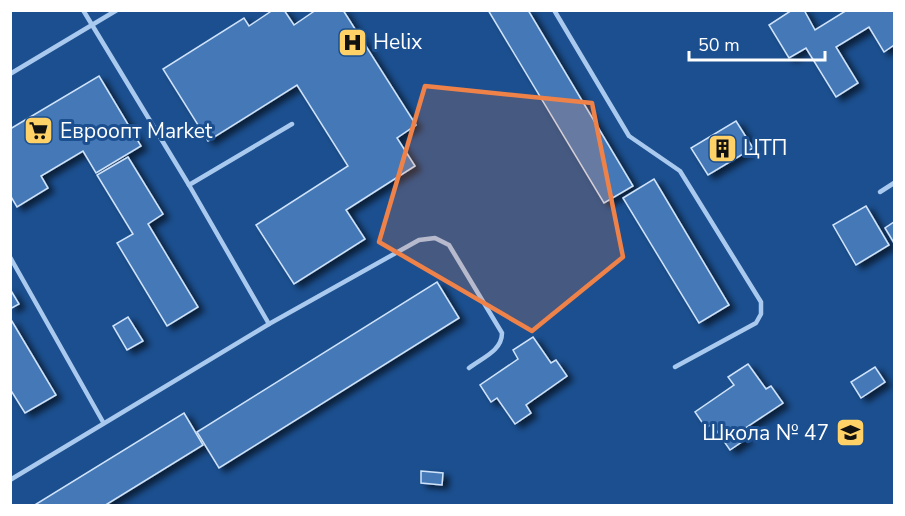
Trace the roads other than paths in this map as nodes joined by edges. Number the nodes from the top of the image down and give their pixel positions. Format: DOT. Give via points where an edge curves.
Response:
graph roads {
  1 [pos="83,10"];
  2 [pos="117,10"];
  3 [pos="555,10"];
  4 [pos="91,25"];
  5 [pos="10,74"];
  6 [pos="292,124"];
  7 [pos="894,183"];
  8 [pos="189,185"];
  9 [pos="879,192"];
  10 [pos="10,257"];
  11 [pos="269,324"];
  12 [pos="675,367"];
  13 [pos="469,368"];
  14 [pos="103,422"];
  15 [pos="10,480"];
  1 -- 4 [label="lane"];
  2 -- 4 [label="lane"];
  3 -- 12 [label="lane" via="629,136 680,171 761,302 756,323"];
  4 -- 5 [label="lane"];
  4 -- 8 [label="lane"];
  6 -- 8 [label="lane"];
  7 -- 9 [label="lane"];
  8 -- 11 [label="lane"];
  10 -- 14 [label="lane"];
  11 -- 13 [label="lane" via="418,240 435,237 449,245 502,333 498,348"];
  11 -- 14 [label="lane"];
  14 -- 15 [label="lane"];
}
